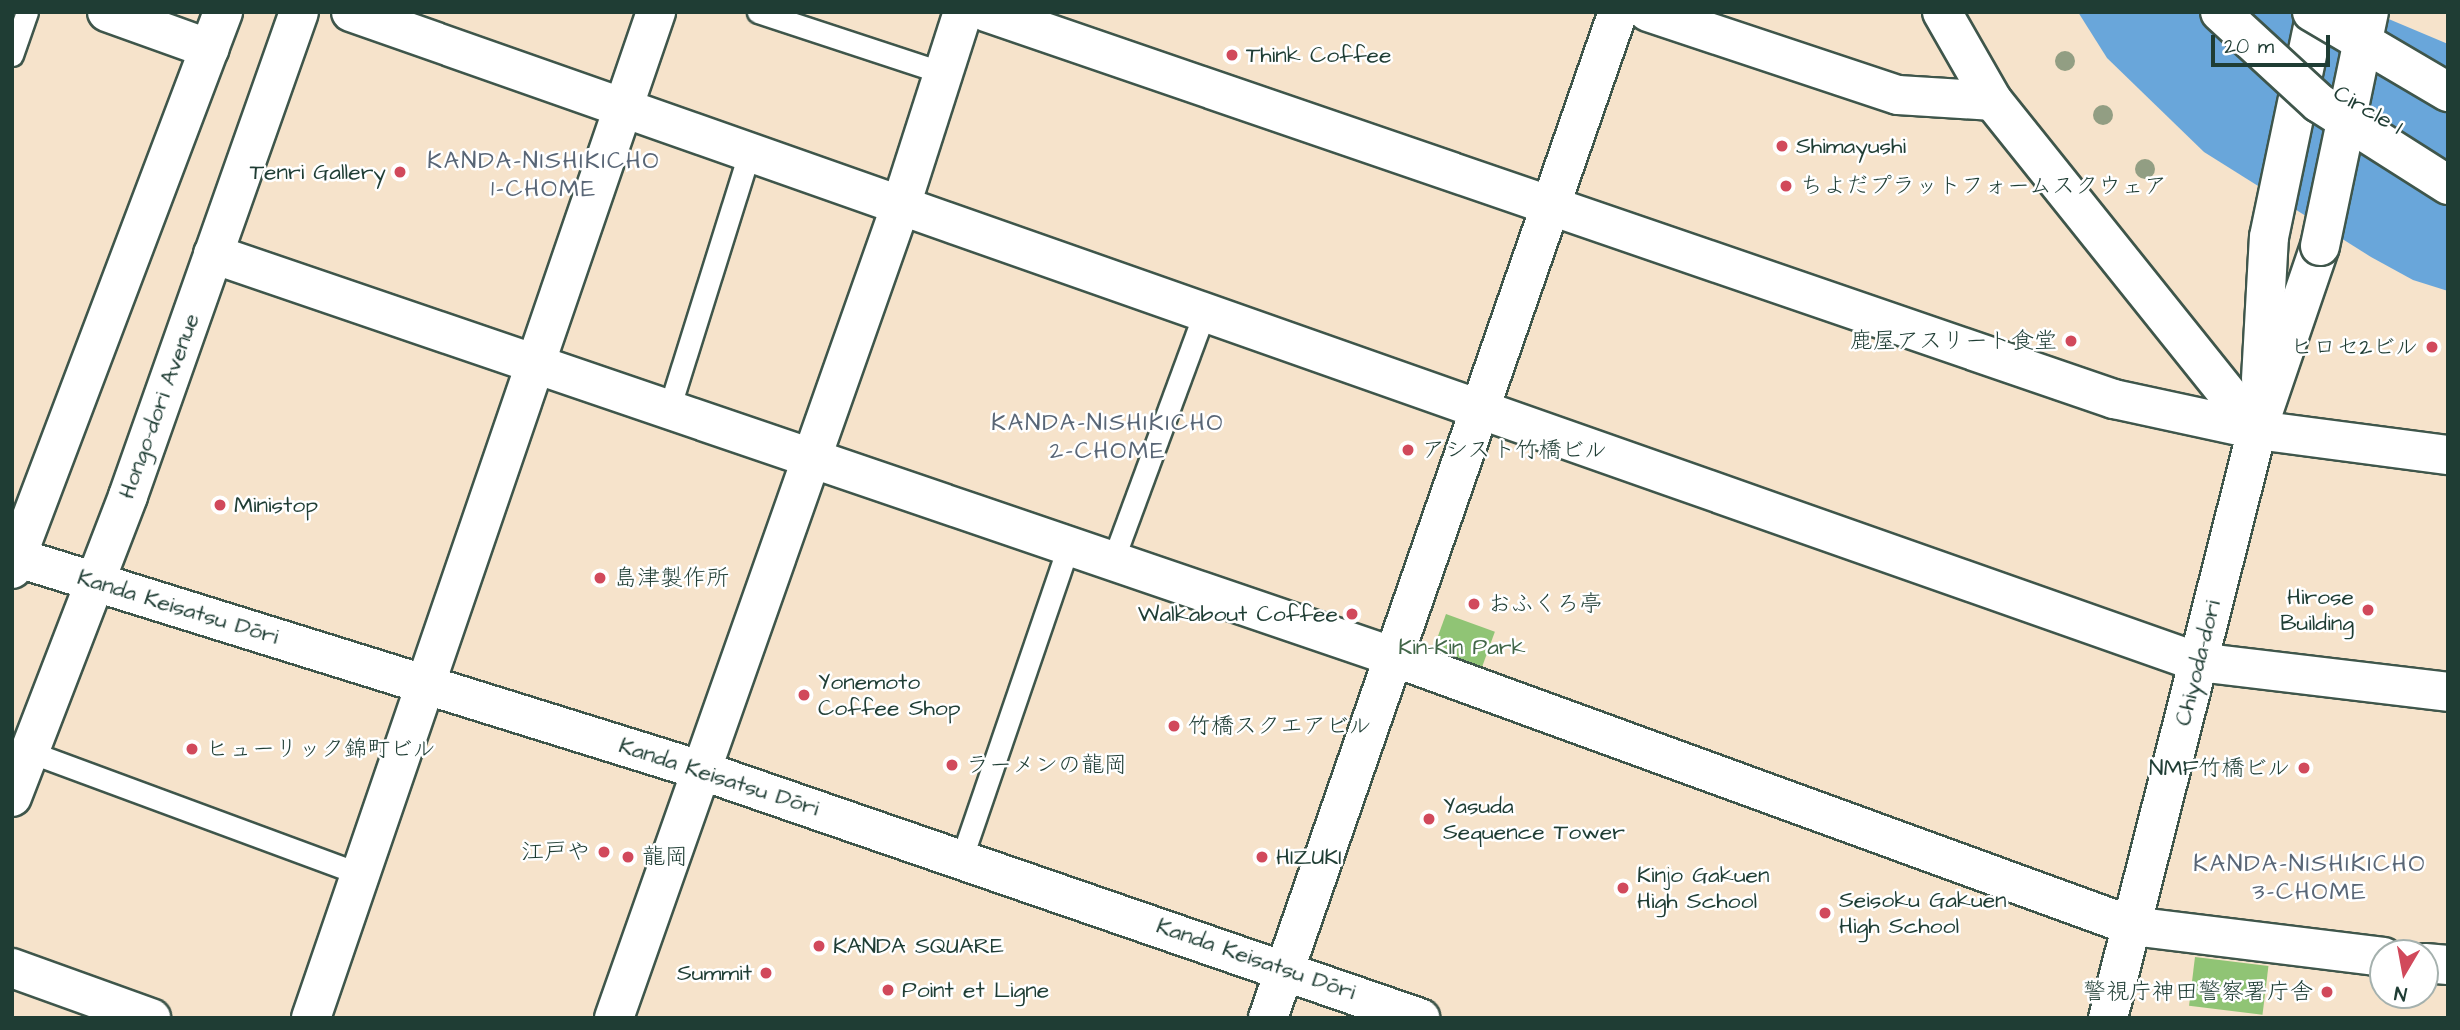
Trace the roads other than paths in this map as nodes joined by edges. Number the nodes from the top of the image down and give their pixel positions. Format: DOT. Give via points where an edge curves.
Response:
graph roads {
  1 [pos="27,12"];
  2 [pos="107,12"];
  3 [pos="223,12"];
  4 [pos="299,12"];
  5 [pos="351,12"];
  6 [pos="656,12"];
  7 [pos="758,12"];
  8 [pos="963,12"];
  9 [pos="986,12"];
  10 [pos="1618,12"];
  11 [pos="1648,12"];
  12 [pos="1942,12"];
  13 [pos="2222,12"];
  14 [pos="2314,12"];
  15 [pos="2322,12"];
  16 [pos="2369,12"];
  17 [pos="210,49"];
  18 [pos="12,55"];
  19 [pos="943,73"];
  20 [pos="2448,73"];
  21 [pos="2448,92"];
  22 [pos="1993,101"];
  23 [pos="624,105"];
  24 [pos="750,150"];
  25 [pos="2448,154"];
  26 [pos="2448,185"];
  27 [pos="901,205"];
  28 [pos="1551,206"];
  29 [pos="213,254"];
  30 [pos="1205,310"];
  31 [pos="532,364"];
  32 [pos="669,409"];
  33 [pos="1480,410"];
  34 [pos="2257,430"];
  35 [pos="809,455"];
  36 [pos="2448,455"];
  37 [pos="1069,545"];
  38 [pos="1113,560"];
  39 [pos="14,561"];
  40 [pos="94,582"];
  41 [pos="1391,656"];
  42 [pos="2198,662"];
  43 [pos="428,683"];
  44 [pos="2448,692"];
  45 [pos="30,752"];
  46 [pos="700,770"];
  47 [pos="12,797"];
  48 [pos="962,857"];
  49 [pos="359,874"];
  50 [pos="2132,926"];
  51 [pos="2369,955"];
  52 [pos="12,968"];
  53 [pos="1285,969"];
  54 [pos="151,1018"];
  55 [pos="311,1018"];
  56 [pos="614,1018"];
  57 [pos="1268,1018"];
  58 [pos="1420,1018"];
  59 [pos="2108,1018"];
  1 -- 18 [label="lane"];
  2 -- 17 [label="main road"];
  3 -- 17 [label="main road"];
  4 -- 29 [label="main road, Hongo-dori Avenue"];
  5 -- 23 [label="main road"];
  6 -- 23 [label="main road"];
  7 -- 19 [label="lane"];
  8 -- 19 [label="main road"];
  9 -- 28 [label="main road"];
  10 -- 28 [label="main road"];
  11 -- 22 [label="main road" via="1898,95"];
  12 -- 22 [label="main road"];
  13 -- 25 [label="main road, Circle 1, bridge" via="2321,83"];
  13 -- 26 [label="main road, bridge" via="2319,103"];
  14 -- 21 [label="main road, bridge"];
  14 -- 34 [label="main road, bridge" via="2269,237"];
  15 -- 20 [label="main road"];
  16 -- 34 [label="main road, bridge" via="2320,246"];
  17 -- 39 [label="main road"];
  19 -- 27 [label="main road"];
  22 -- 34 [label="main road"];
  23 -- 24 [label="main road"];
  23 -- 31 [label="main road"];
  24 -- 27 [label="main road"];
  24 -- 32 [label="lane"];
  27 -- 30 [label="main road"];
  27 -- 35 [label="main road"];
  28 -- 33 [label="main road"];
  28 -- 34 [label="main road" via="2114,399"];
  29 -- 31 [label="main road"];
  29 -- 40 [label="main road, Hongo-dori Avenue"];
  30 -- 33 [label="main road"];
  30 -- 38 [label="lane"];
  31 -- 32 [label="main road"];
  31 -- 43 [label="main road"];
  32 -- 35 [label="main road"];
  33 -- 41 [label="main road"];
  33 -- 42 [label="main road"];
  34 -- 36 [label="main road"];
  34 -- 42 [label="main road, Chiyoda-dori"];
  35 -- 37 [label="main road"];
  35 -- 46 [label="main road"];
  37 -- 38 [label="main road"];
  37 -- 48 [label="lane"];
  38 -- 41 [label="main road"];
  39 -- 40 [label="main road, Kanda Keisatsu Dōri"];
  40 -- 43 [label="main road, Kanda Keisatsu Dōri"];
  40 -- 45 [label="main road, Hongo-dori Avenue"];
  41 -- 50 [label="main road"];
  41 -- 53 [label="main road"];
  42 -- 44 [label="main road"];
  42 -- 50 [label="main road, Chiyoda-dori"];
  43 -- 46 [label="main road, Kanda Keisatsu Dōri"];
  43 -- 49 [label="main road"];
  45 -- 47 [label="main road, Hongo-dori Avenue"];
  45 -- 49 [label="lane"];
  46 -- 48 [label="main road, Kanda Keisatsu Dōri"];
  46 -- 56 [label="main road"];
  48 -- 53 [label="main road, Kanda Keisatsu Dōri"];
  49 -- 55 [label="main road"];
  50 -- 51 [label="main road"];
  50 -- 59 [label="main road, Chiyoda-dori"];
  52 -- 54 [label="main road"];
  53 -- 57 [label="main road"];
  53 -- 58 [label="main road, Kanda Keisatsu Dōri"];
}
